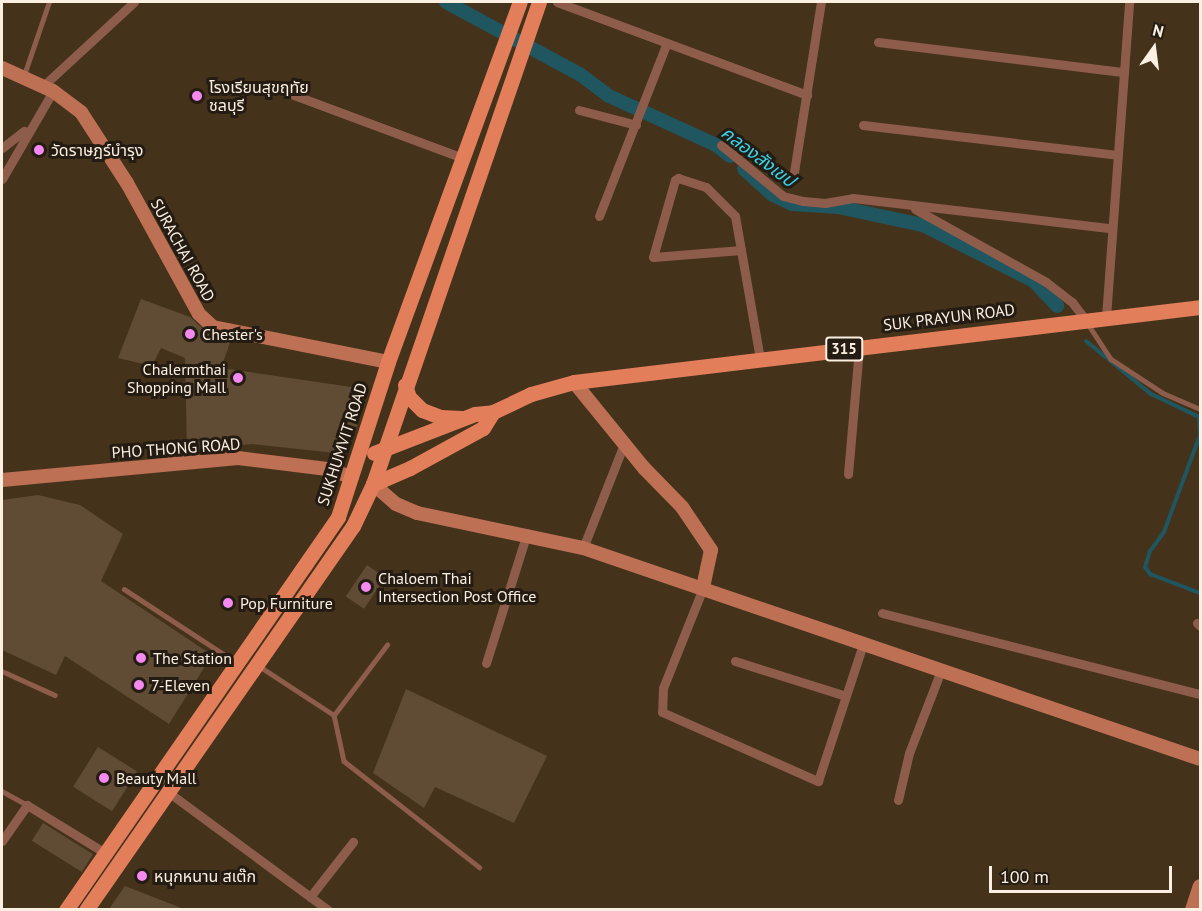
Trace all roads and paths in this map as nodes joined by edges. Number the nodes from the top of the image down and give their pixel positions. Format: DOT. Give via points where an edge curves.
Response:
graph roads {
  1 [pos="49,2"];
  2 [pos="134,2"];
  3 [pos="520,2"];
  4 [pos="539,2"];
  5 [pos="557,2"];
  6 [pos="821,2"];
  7 [pos="1130,2"];
  8 [pos="878,42"];
  9 [pos="666,45"];
  10 [pos="2,68"];
  11 [pos="1124,72"];
  12 [pos="24,78"];
  13 [pos="48,88"];
  14 [pos="283,91"];
  15 [pos="807,95"];
  16 [pos="579,110"];
  17 [pos="637,124"];
  18 [pos="863,125"];
  19 [pos="27,128"];
  20 [pos="721,145"];
  21 [pos="2,148"];
  22 [pos="1117,155"];
  23 [pos="464,158"];
  24 [pos="794,172"];
  25 [pos="2,179"];
  26 [pos="913,207"];
  27 [pos="599,216"];
  28 [pos="1110,228"];
  29 [pos="741,250"];
  30 [pos="1200,307"];
  31 [pos="1106,317"];
  32 [pos="1085,319"];
  33 [pos="859,347"];
  34 [pos="760,359"];
  35 [pos="388,362"];
  36 [pos="574,382"];
  37 [pos="405,385"];
  38 [pos="1200,409"];
  39 [pos="493,412"];
  40 [pos="464,418"];
  41 [pos="624,444"];
  42 [pos="381,450"];
  43 [pos="357,459"];
  44 [pos="848,474"];
  45 [pos="352,477"];
  46 [pos="2,480"];
  47 [pos="373,484"];
  48 [pos="527,533"];
  49 [pos="583,548"];
  50 [pos="703,588"];
  51 [pos="124,589"];
  52 [pos="882,613"];
  53 [pos="864,641"];
  54 [pos="387,645"];
  55 [pos="735,661"];
  56 [pos="237,663"];
  57 [pos="486,663"];
  58 [pos="256,665"];
  59 [pos="942,668"];
  60 [pos="2,670"];
  61 [pos="1200,694"];
  62 [pos="55,695"];
  63 [pos="846,696"];
  64 [pos="334,715"];
  65 [pos="1200,759"];
  66 [pos="2,791"];
  67 [pos="168,792"];
  68 [pos="898,800"];
  69 [pos="27,805"];
  70 [pos="2,841"];
  71 [pos="353,842"];
  72 [pos="105,853"];
  73 [pos="479,867"];
  74 [pos="1200,886"];
  75 [pos="310,897"];
  76 [pos="66,909"];
  77 [pos="86,909"];
  78 [pos="328,909"];
  79 [pos="1192,909"];
  1 -- 12 [label="lane"];
  2 -- 13 [label="street"];
  3 -- 23 [label="main road, SUKHUMVIT ROAD"];
  4 -- 37 [label="main road"];
  5 -- 9 [label="street"];
  6 -- 15 [label="street"];
  7 -- 11 [label="street"];
  8 -- 11 [label="street"];
  9 -- 15 [label="street"];
  9 -- 17 [label="street"];
  10 -- 12 [label="street, SURACHAI ROAD"];
  11 -- 22 [label="street"];
  12 -- 13 [label="street, SURACHAI ROAD"];
  13 -- 19 [label="street"];
  13 -- 35 [label="street, SURACHAI ROAD" via="81,112 127,183 199,314 213,327"];
  14 -- 23 [label="street"];
  15 -- 24 [label="street"];
  16 -- 17 [label="street"];
  17 -- 27 [label="street" via="617,163"];
  18 -- 22 [label="street"];
  19 -- 21 [label="street"];
  19 -- 25 [label="street"];
  20 -- 26 [label="street" via="783,196 825,203 854,198"];
  22 -- 28 [label="street"];
  23 -- 35 [label="main road, SUKHUMVIT ROAD"];
  26 -- 28 [label="street"];
  26 -- 32 [label="street" via="1046,282 1072,302"];
  28 -- 31 [label="street"];
  29 -- 29 [label="street" via="653,257 675,180 706,187 735,216"];
  29 -- 34 [label="street"];
  30 -- 31 [label="main road, SUK PRAYUN ROAD / 315"];
  31 -- 32 [label="main road, SUK PRAYUN ROAD / 315"];
  32 -- 33 [label="main road, SUK PRAYUN ROAD / 315"];
  32 -- 38 [label="lane" via="1111,359 1163,393"];
  33 -- 34 [label="main road, SUK PRAYUN ROAD / 315"];
  33 -- 44 [label="street"];
  34 -- 36 [label="main road, SUK PRAYUN ROAD / 315"];
  35 -- 43 [label="main road, SUKHUMVIT ROAD"];
  36 -- 39 [label="main road, SUK PRAYUN ROAD / 315" via="531,394"];
  36 -- 41 [label="street"];
  37 -- 40 [label="main road" via="422,410 440,417"];
  37 -- 42 [label="main road"];
  39 -- 40 [label="main road, SUK PRAYUN ROAD / 315"];
  39 -- 47 [label="main road, SUK PRAYUN ROAD / 315" via="483,428"];
  40 -- 42 [label="main road, SUK PRAYUN ROAD / 315"];
  41 -- 49 [label="street"];
  41 -- 50 [label="street" via="682,507 711,550"];
  42 -- 43 [label="main road, SUK PRAYUN ROAD"];
  42 -- 47 [label="main road"];
  43 -- 45 [label="main road, SUKHUMVIT ROAD"];
  45 -- 46 [label="street, PHO THONG ROAD" via="238,458"];
  45 -- 47 [label="main road"];
  45 -- 56 [label="main road, SUKHUMVIT ROAD" via="338,517"];
  47 -- 48 [label="street" via="396,504 417,513"];
  47 -- 58 [label="main road" via="353,526"];
  48 -- 49 [label="street"];
  48 -- 57 [label="street"];
  49 -- 50 [label="street"];
  50 -- 53 [label="street"];
  50 -- 63 [label="street" via="663,688 663,711 818,781"];
  51 -- 56 [label="lane"];
  52 -- 61 [label="street"];
  53 -- 59 [label="street"];
  53 -- 63 [label="street"];
  54 -- 64 [label="lane"];
  55 -- 63 [label="street"];
  56 -- 72 [label="main road, SUKHUMVIT ROAD"];
  58 -- 64 [label="lane"];
  58 -- 67 [label="main road"];
  59 -- 65 [label="street"];
  59 -- 68 [label="street" via="909,753"];
  60 -- 62 [label="lane"];
  64 -- 73 [label="lane" via="344,761"];
  66 -- 69 [label="lane"];
  67 -- 75 [label="street"];
  67 -- 77 [label="main road"];
  69 -- 70 [label="street"];
  69 -- 72 [label="street"];
  71 -- 75 [label="street"];
  72 -- 76 [label="main road, SUKHUMVIT ROAD"];
  74 -- 79 [label="street"];
  75 -- 78 [label="street"];
}
